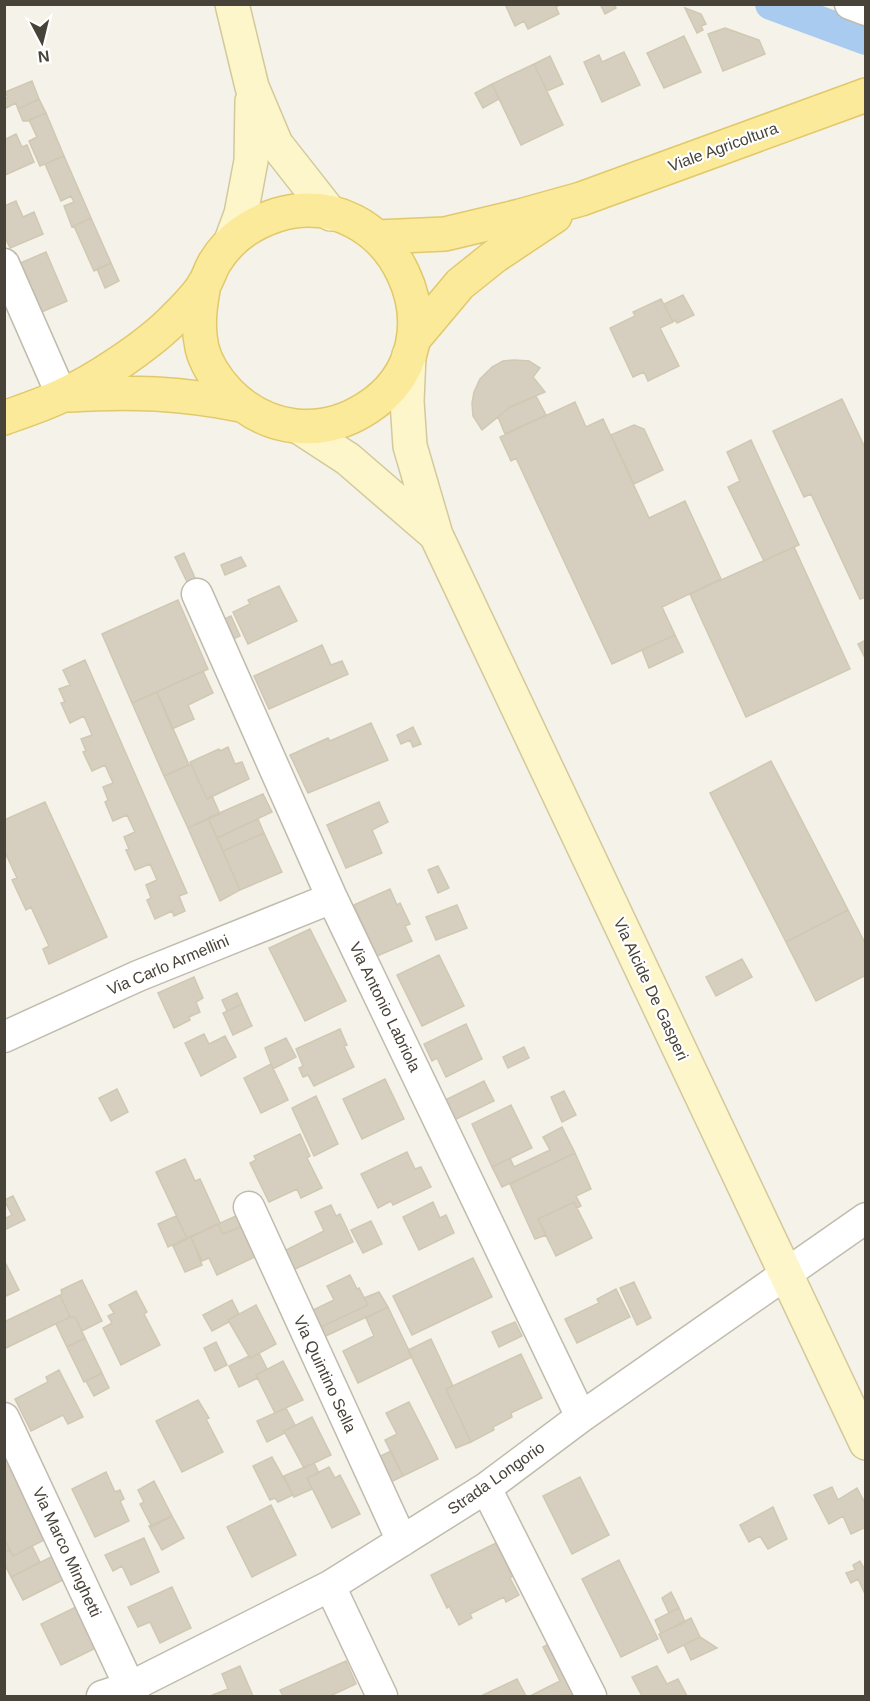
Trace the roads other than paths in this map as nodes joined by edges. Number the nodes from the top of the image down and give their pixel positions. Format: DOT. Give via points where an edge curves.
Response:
graph roads {
  1 [pos="232,4"];
  2 [pos="850,4"];
  3 [pos="866,10"];
  4 [pos="252,87"];
  5 [pos="866,94"];
  6 [pos="581,199"];
  7 [pos="331,214"];
  8 [pos="377,237"];
  9 [pos="231,241"];
  10 [pos="4,264"];
  11 [pos="204,284"];
  12 [pos="411,348"];
  13 [pos="62,396"];
  14 [pos="241,405"];
  15 [pos="4,418"];
  16 [pos="299,427"];
  17 [pos="436,535"];
  18 [pos="197,594"];
  19 [pos="333,898"];
  20 [pos="4,1037"];
  21 [pos="249,1207"];
  22 [pos="866,1218"];
  23 [pos="786,1274"];
  24 [pos="581,1417"];
  25 [pos="4,1418"];
  26 [pos="866,1443"];
  27 [pos="486,1488"];
  28 [pos="402,1541"];
  29 [pos="330,1586"];
  30 [pos="122,1693"];
  31 [pos="382,1696"];
  32 [pos="591,1696"];
  1 -- 4 [label="main road"];
  2 -- 3 [label="street"];
  4 -- 7 [label="main road" via="276,144"];
  4 -- 9 [label="main road" via="251,161 241,214"];
  5 -- 6 [label="main road, Viale Agricoltura"];
  6 -- 8 [label="main road, Viale Agricoltura" via="445,234"];
  6 -- 12 [label="main road, Viale Agricoltura" via="460,284"];
  7 -- 8 [label="main road, Viale Agricoltura" via="355,222"];
  7 -- 9 [label="main road, Viale Agricoltura" via="304,211 278,215 253,225"];
  8 -- 12 [label="main road, Viale Agricoltura" via="396,258 409,283 415,311"];
  9 -- 11 [label="main road, Viale Agricoltura"];
  10 -- 13 [label="street"];
  11 -- 13 [label="main road, Viale Agricoltura" via="147,343"];
  11 -- 14 [label="main road, Viale Agricoltura" via="198,318 203,350 218,381"];
  12 -- 16 [label="main road, Viale Agricoltura" via="396,380 377,401 336,423"];
  12 -- 17 [label="main road, Via Alcide De Gasperi" via="407,401 410,446"];
  13 -- 14 [label="main road, Viale Agricoltura" via="165,393"];
  13 -- 15 [label="main road, Viale Agricoltura"];
  14 -- 16 [label="main road, Viale Agricoltura" via="268,420"];
  16 -- 17 [label="main road, Via Alcide De Gasperi" via="348,459"];
  17 -- 23 [label="main road, Via Alcide De Gasperi"];
  18 -- 19 [label="street, Via Antonio Labriola"];
  19 -- 20 [label="street, Via Carlo Armellini" via="138,976"];
  19 -- 24 [label="street, Via Antonio Labriola"];
  21 -- 28 [label="street, Via Quintino Sella"];
  22 -- 23 [label="street, Strada Longorio"];
  23 -- 24 [label="street, Strada Longorio"];
  23 -- 26 [label="main road, Via Alcide De Gasperi"];
  24 -- 27 [label="street, Strada Longorio"];
  25 -- 30 [label="street, Via Marco Minghetti"];
  27 -- 28 [label="street, Strada Longorio"];
  27 -- 32 [label="street"];
  28 -- 29 [label="street, Strada Longorio"];
  29 -- 30 [label="street, Strada Longorio"];
  29 -- 31 [label="street"];
}
